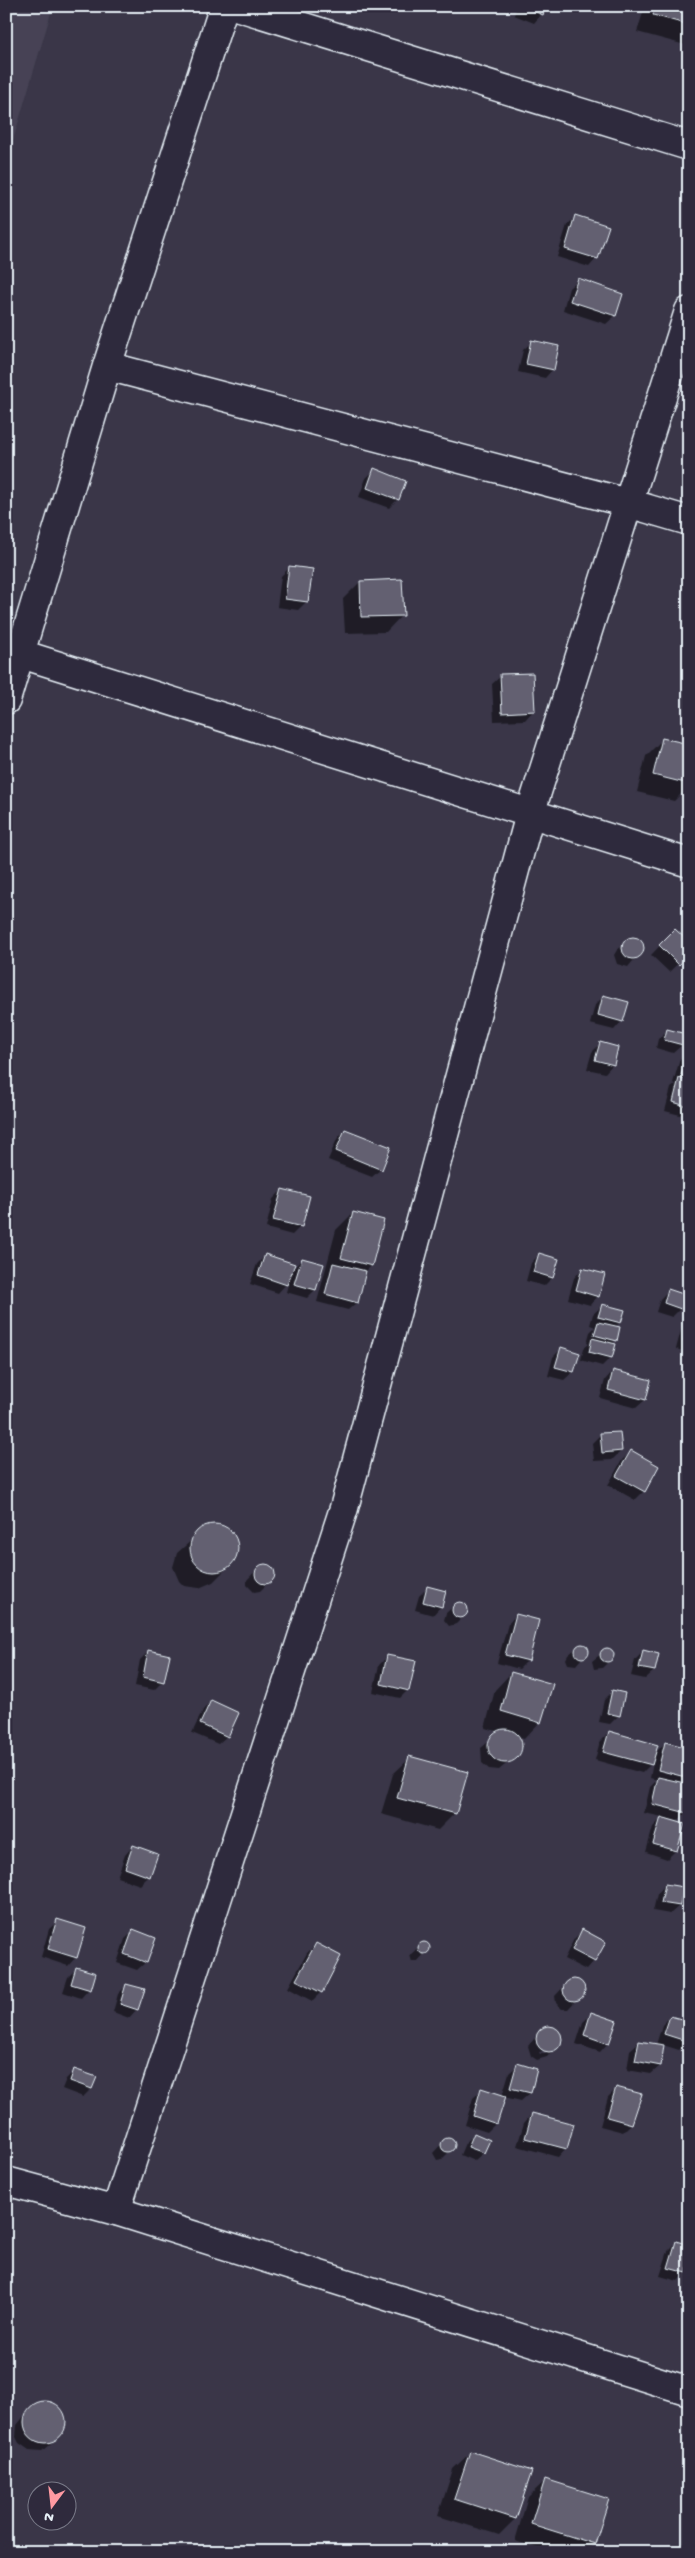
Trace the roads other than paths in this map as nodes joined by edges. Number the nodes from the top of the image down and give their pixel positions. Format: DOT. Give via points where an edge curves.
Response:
graph roads {
  1 [pos="224,6"];
  2 [pos="236,6"];
  3 [pos="689,146"];
  4 [pos="689,311"];
  5 [pos="107,366"];
  6 [pos="628,503"];
  7 [pos="689,521"];
  8 [pos="21,654"];
  9 [pos="6,700"];
  10 [pos="530,814"];
  11 [pos="689,864"];
  12 [pos="6,2181"];
  13 [pos="116,2211"];
  14 [pos="689,2391"];
  1 -- 5 [label="street"];
  2 -- 3 [label="street"];
  4 -- 6 [label="street"];
  5 -- 6 [label="street"];
  5 -- 8 [label="street"];
  6 -- 7 [label="street"];
  6 -- 10 [label="street"];
  8 -- 9 [label="street"];
  8 -- 10 [label="street"];
  10 -- 11 [label="street"];
  10 -- 13 [label="street" via="344,1508"];
  12 -- 13 [label="street"];
  13 -- 14 [label="street"];
}
